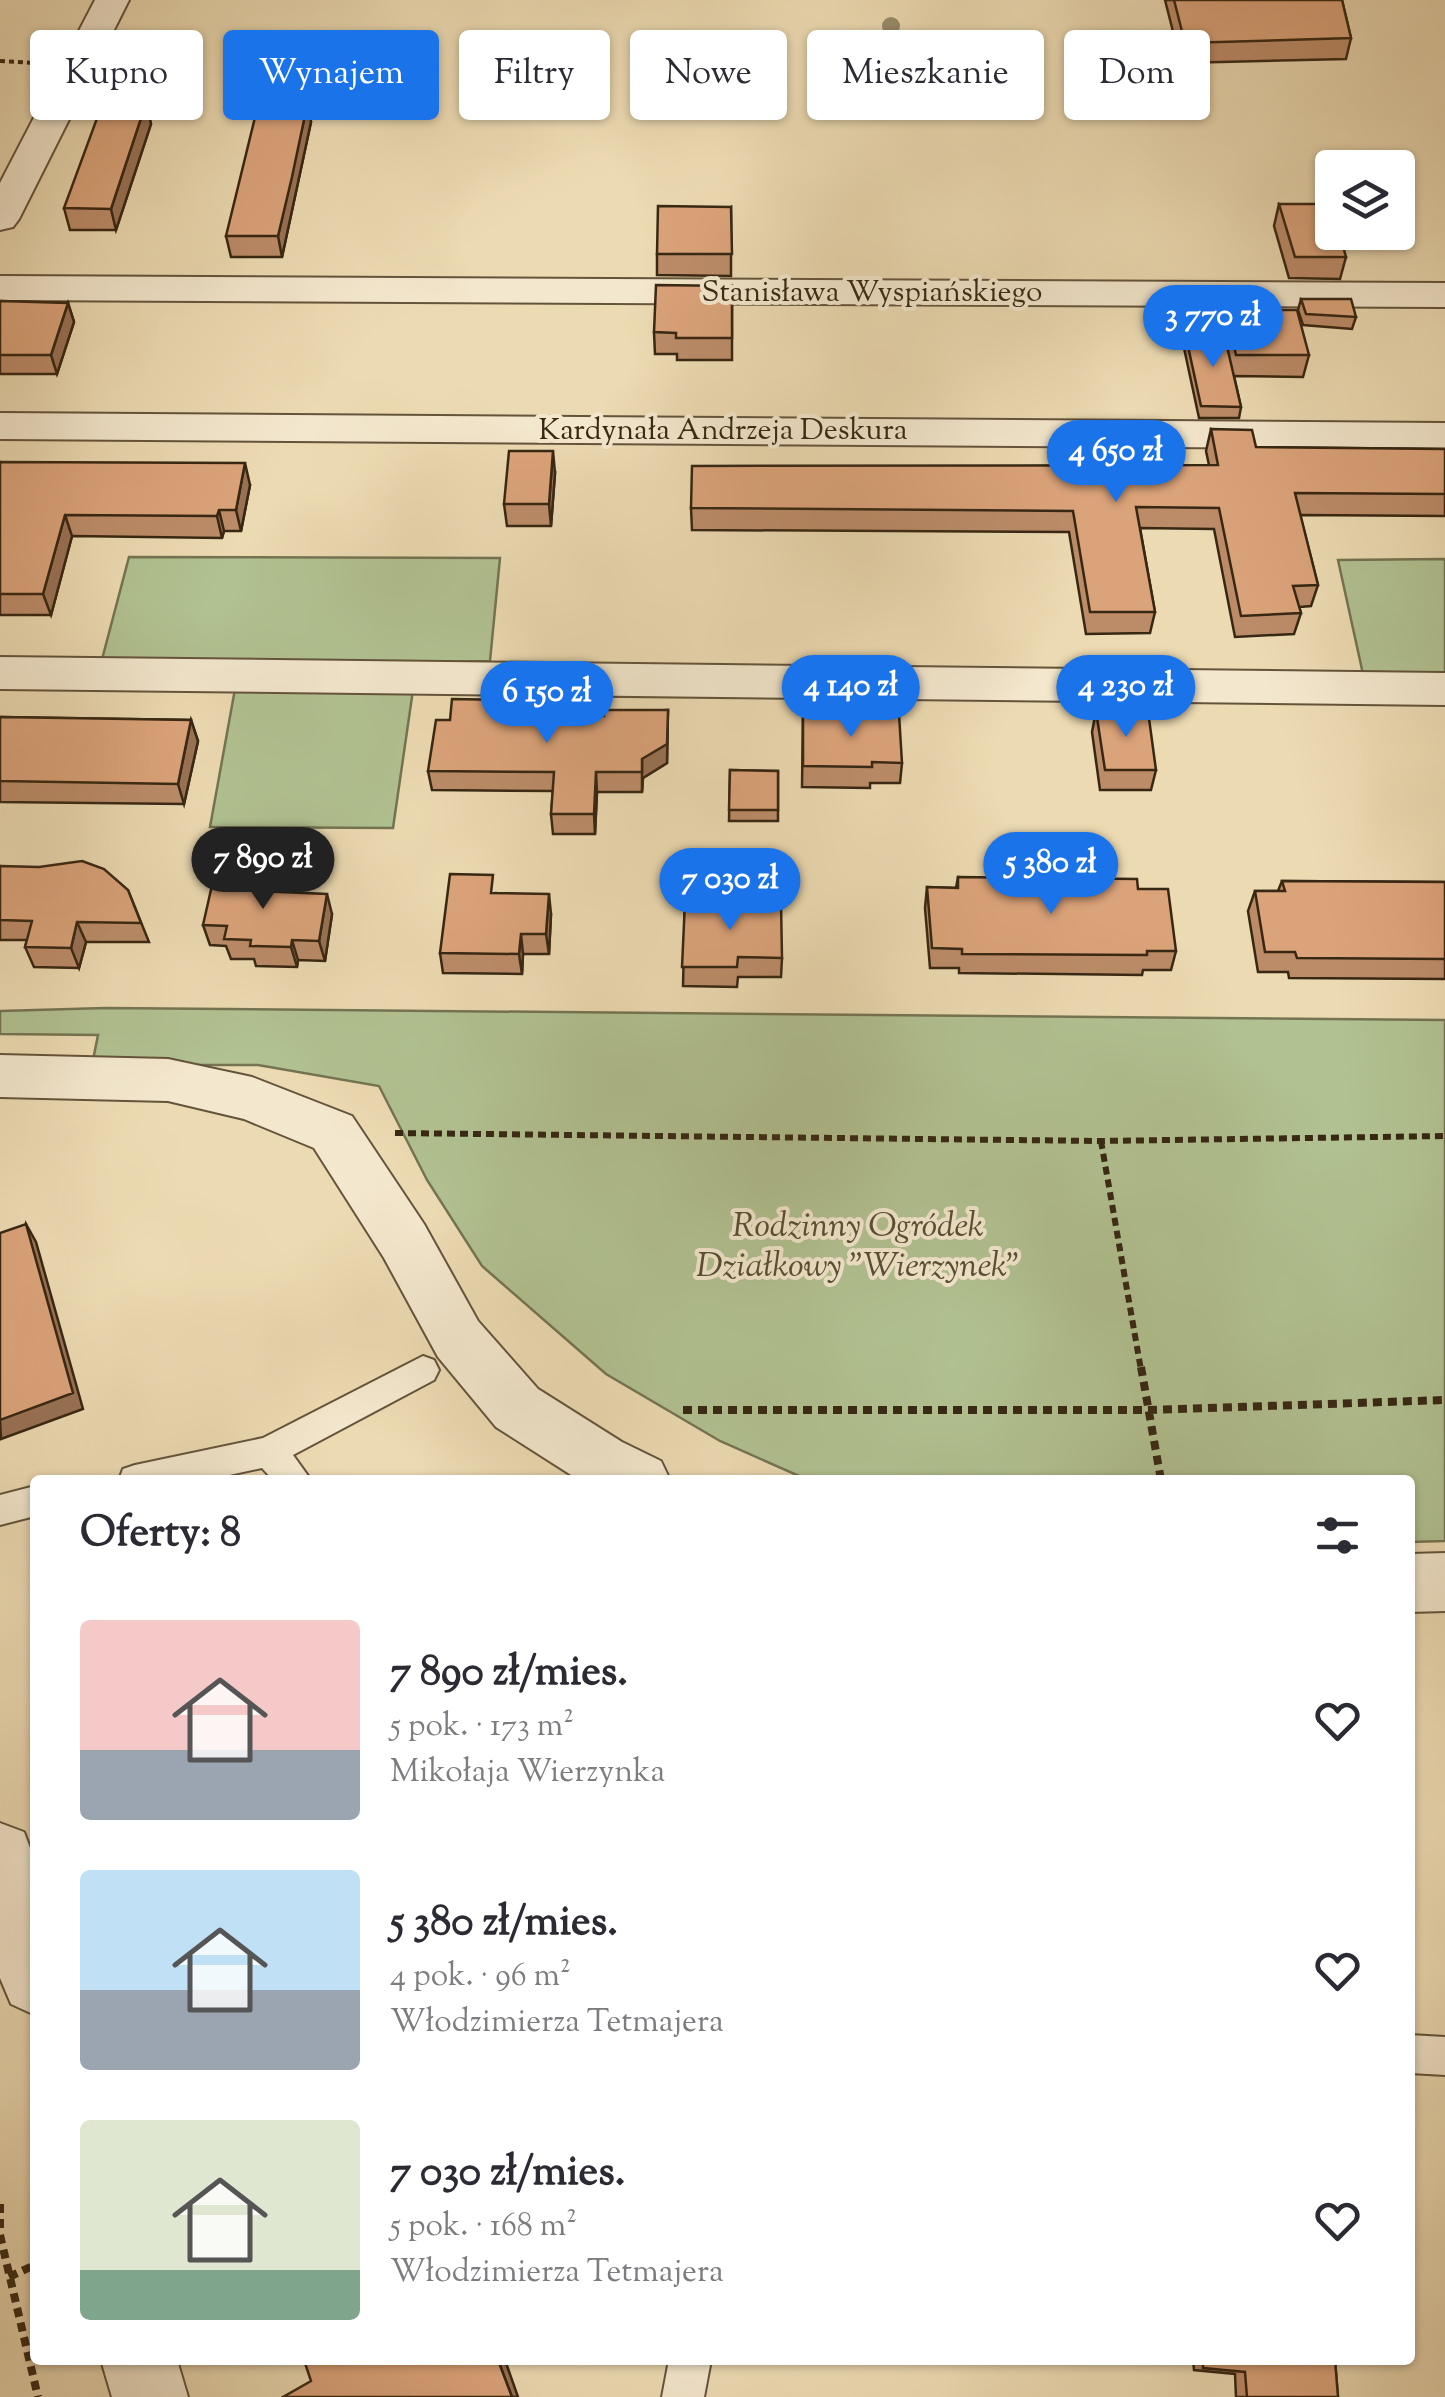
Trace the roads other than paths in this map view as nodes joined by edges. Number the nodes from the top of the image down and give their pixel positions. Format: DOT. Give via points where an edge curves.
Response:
graph roads {
  1 [pos="112,0"];
  2 [pos="0,219"];
  3 [pos="0,288"];
  4 [pos="1445,295"];
  5 [pos="0,426"];
  6 [pos="1445,436"];
  7 [pos="0,673"];
  8 [pos="1445,689"];
  9 [pos="0,1076"];
  10 [pos="423,1370"];
  11 [pos="268,1452"];
  12 [pos="159,1475"];
  13 [pos="291,1475"];
  14 [pos="630,1475"];
  15 [pos="30,1502"];
  16 [pos="0,1510"];
  17 [pos="1445,1582"];
  18 [pos="1415,1583"];
  19 [pos="0,1856"];
  20 [pos="30,1962"];
  21 [pos="1415,2054"];
  22 [pos="1445,2056"];
  23 [pos="140,2365"];
  24 [pos="689,2365"];
  25 [pos="150,2397"];
  26 [pos="683,2397"];
  1 -- 2 [label="street"];
  3 -- 4 [label="street, Stanisława Wyspiańskiego"];
  5 -- 6 [label="street, Kardynała Andrzeja Deskura"];
  7 -- 8 [label="street"];
  9 -- 14 [label="street" via="168,1080 252,1099 334,1132 458,1338 517,1408"];
  10 -- 11 [label="lane"];
  11 -- 12 [label="lane"];
  11 -- 13 [label="lane"];
  15 -- 16 [label="lane"];
  17 -- 18 [label="street"];
  19 -- 20 [label="street"];
  21 -- 22 [label="lane"];
  23 -- 25 [label="street"];
  24 -- 26 [label="lane"];
}
